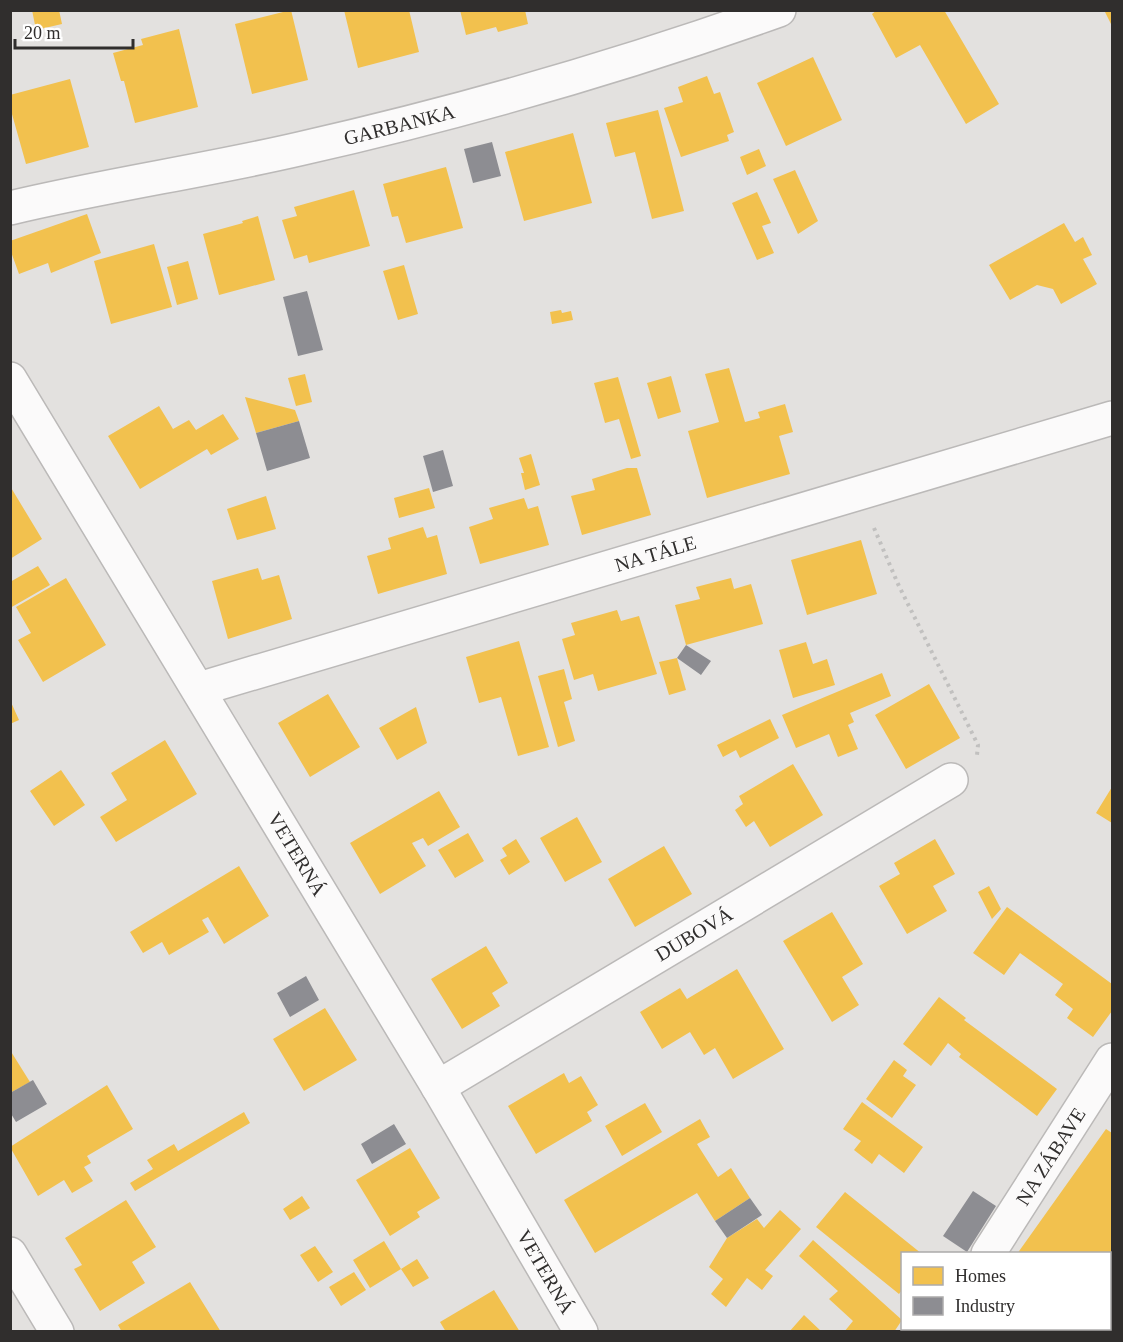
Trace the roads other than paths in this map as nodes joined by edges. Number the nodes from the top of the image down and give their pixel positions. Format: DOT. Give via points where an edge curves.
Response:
graph roads {
  1 [pos="779,10"];
  2 [pos="10,208"];
  3 [pos="10,379"];
  4 [pos="1113,418"];
  5 [pos="199,689"];
  6 [pos="951,780"];
  7 [pos="1113,1060"];
  8 [pos="438,1087"];
  9 [pos="989,1252"];
  10 [pos="10,1254"];
  11 [pos="57,1332"];
  12 [pos="581,1332"];
  1 -- 2 [label="street, GARBANKA" via="429,119 298,150"];
  3 -- 5 [label="street, VETERNÁ"];
  4 -- 5 [label="street, NA TÁLE"];
  5 -- 8 [label="street, VETERNÁ"];
  6 -- 8 [label="street, DUBOVÁ"];
  7 -- 9 [label="street, NA ZÁBAVE"];
  8 -- 12 [label="street, VETERNÁ"];
  10 -- 11 [label="street"];
}
